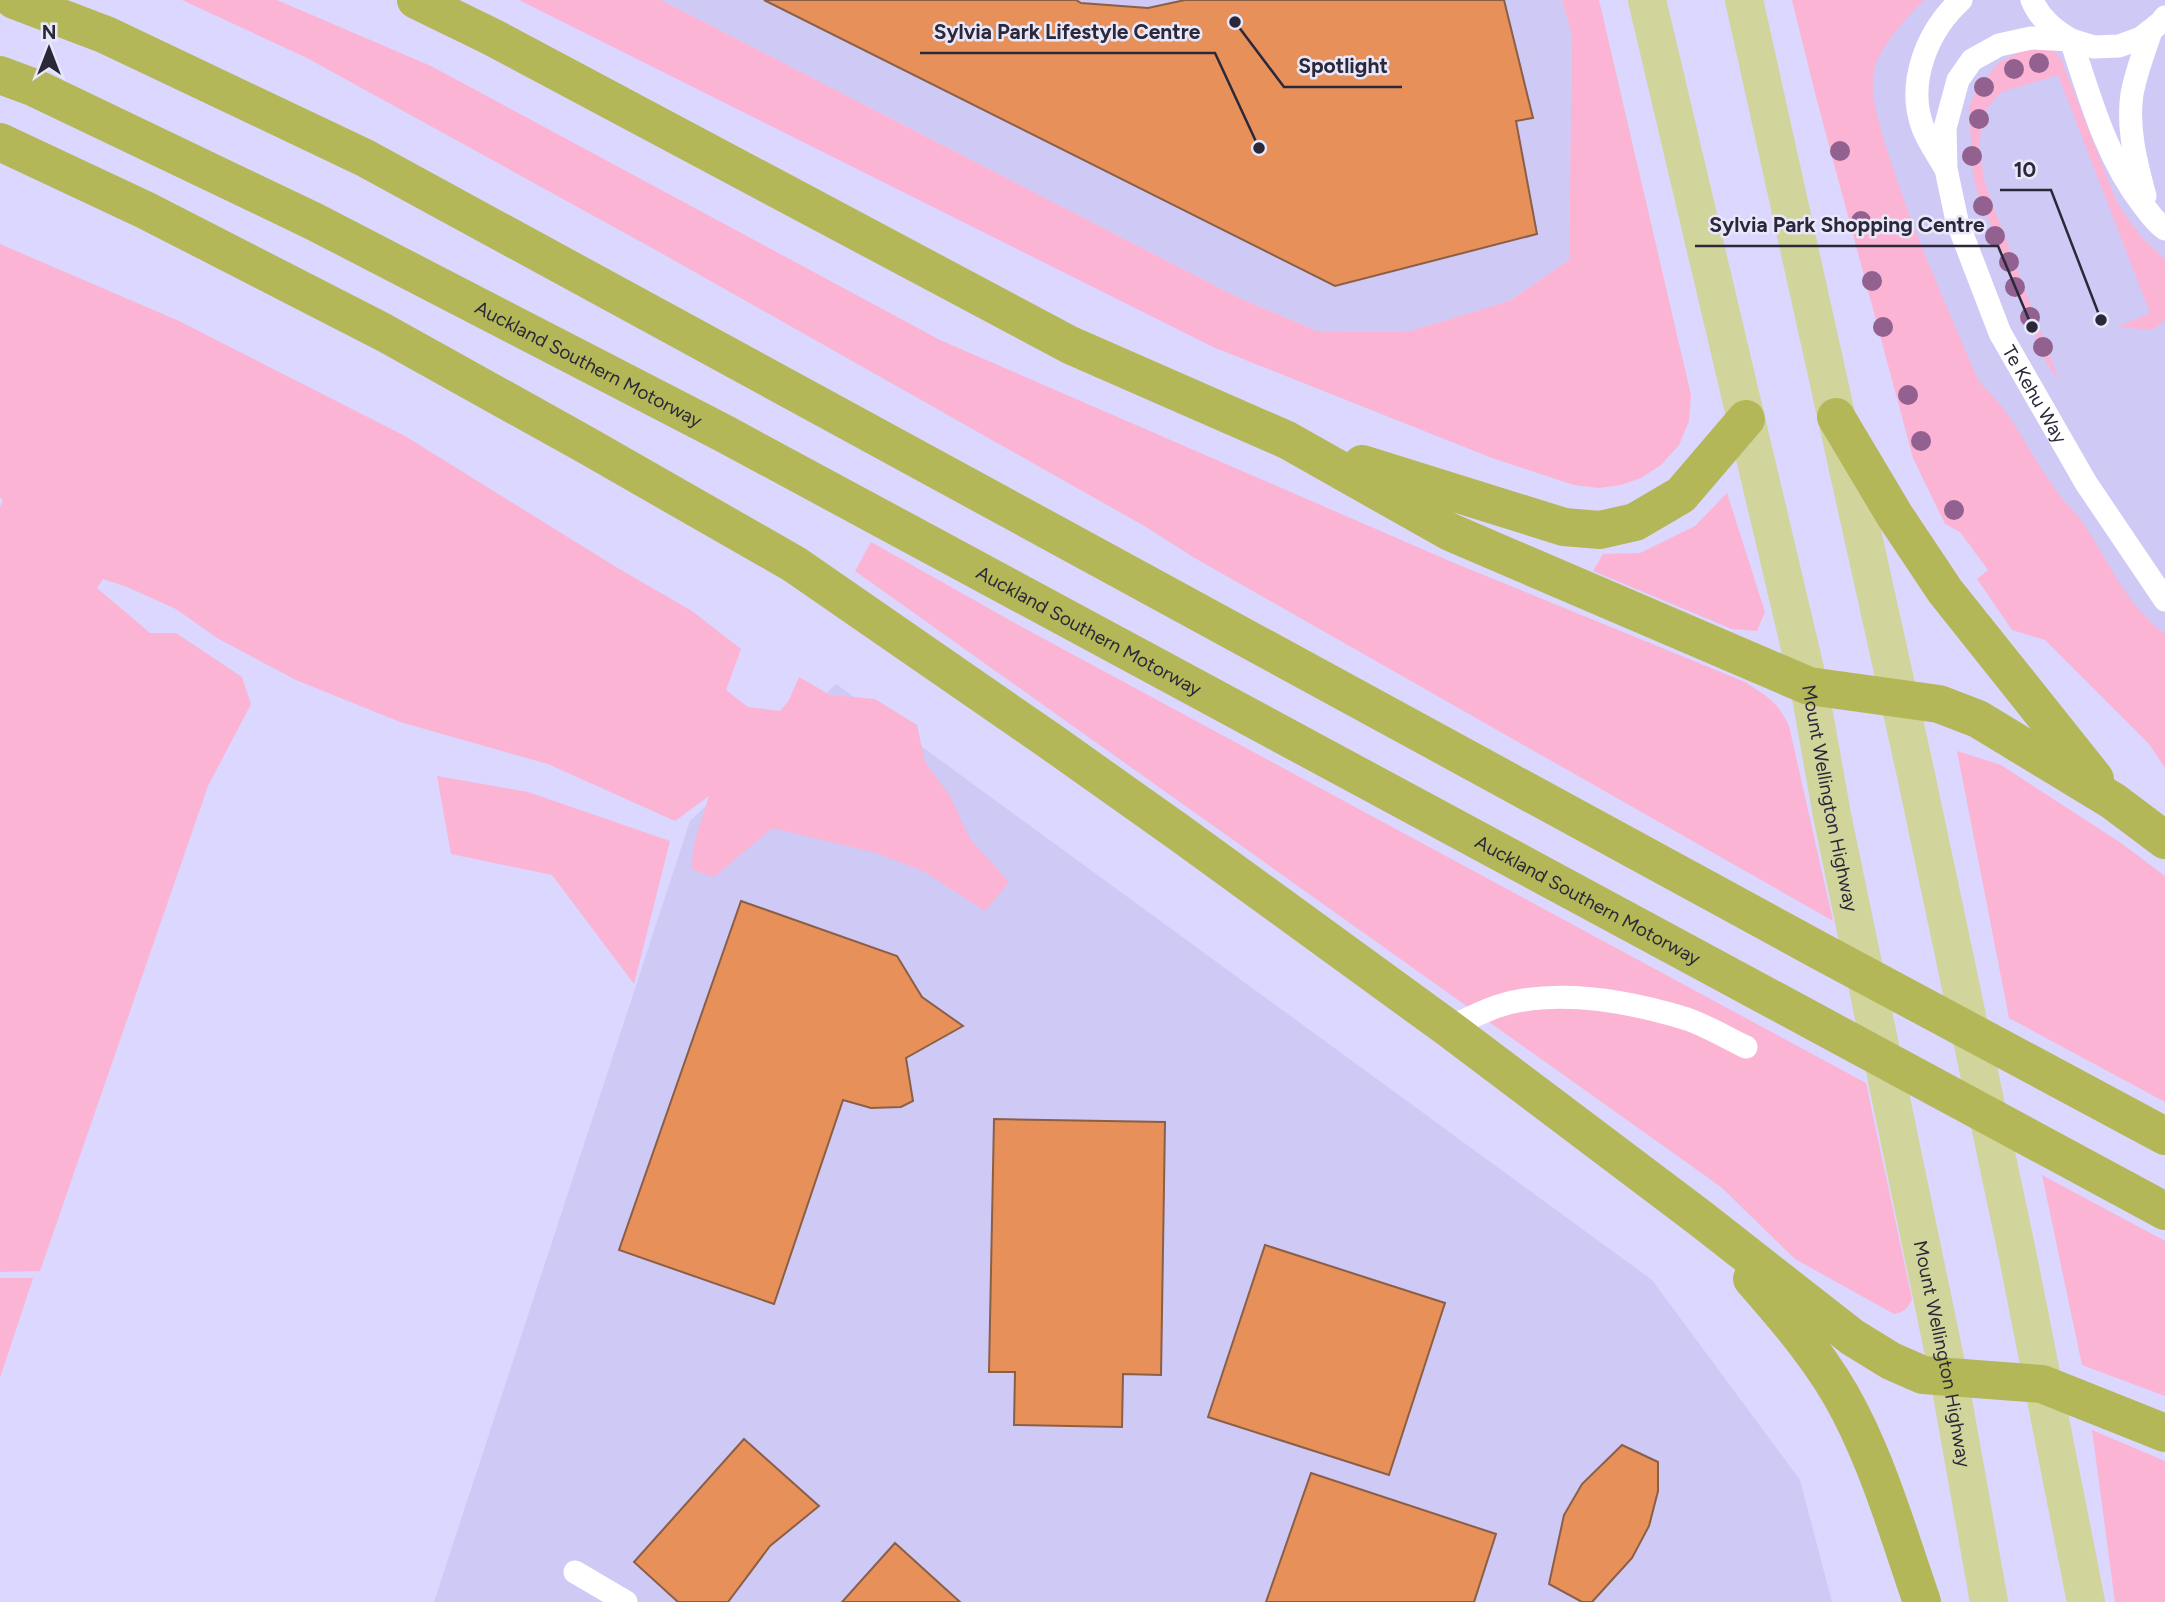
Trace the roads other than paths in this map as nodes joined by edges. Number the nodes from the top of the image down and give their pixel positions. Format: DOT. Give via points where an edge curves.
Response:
graph roads {
  1 [pos="14,0"];
  2 [pos="416,0"];
  3 [pos="1647,0"];
  4 [pos="1744,0"];
  5 [pos="1961,0"];
  6 [pos="2032,0"];
  7 [pos="2158,24"];
  8 [pos="2071,40"];
  9 [pos="0,75"];
  10 [pos="0,142"];
  11 [pos="1946,169"];
  12 [pos="2158,223"];
  13 [pos="1836,416"];
  14 [pos="1746,419"];
  15 [pos="1287,440"];
  16 [pos="2165,600"];
  17 [pos="1809,686"];
  18 [pos="1898,699"];
  19 [pos="2113,801"];
  20 [pos="2165,840"];
  21 [pos="1448,1028"];
  22 [pos="1746,1047"];
  23 [pos="2165,1136"];
  24 [pos="2165,1211"];
  25 [pos="1700,1218"];
  26 [pos="1949,1378"];
  27 [pos="2042,1384"];
  28 [pos="2165,1433"];
  29 [pos="575,1572"];
  30 [pos="626,1602"];
  31 [pos="1922,1602"];
  32 [pos="1989,1602"];
  33 [pos="2086,1602"];
  1 -- 23 [label="highway" via="106,35 365,158"];
  2 -- 15 [label="highway" via="1070,345"];
  3 -- 14 [label="main road, Mount Wellington Highway"];
  4 -- 13 [label="main road"];
  5 -- 11 [label="lane, Te Kehu Way" via="1928,43 1918,78 1916,104 1923,130"];
  6 -- 8 [label="lane, Te Kehu Way" via="2051,28"];
  7 -- 8 [label="lane, Te Kehu Way" via="2141,38 2119,46 2094,47"];
  7 -- 12 [label="lane" via="2138,68 2132,97 2138,169"];
  8 -- 11 [label="lane, Te Kehu Way" via="2031,38 1999,45 1972,60 1958,80 1945,128"];
  8 -- 12 [label="lane" via="2113,158"];
  9 -- 24 [label="highway, Auckland Southern Motorway" via="313,221 713,428"];
  10 -- 21 [label="highway" via="145,210 383,332 794,565 1050,740"];
  11 -- 16 [label="lane, Te Kehu Way" via="1957,221 2000,333 2086,483"];
  13 -- 18 [label="main road"];
  13 -- 19 [label="highway" via="1945,591"];
  14 -- 15 [label="highway" via="1681,495 1635,522 1600,530 1552,524"];
  14 -- 17 [label="main road, Mount Wellington Highway"];
  15 -- 17 [label="highway" via="1450,532"];
  17 -- 18 [label="highway"];
  17 -- 26 [label="main road, Mount Wellington Highway"];
  18 -- 19 [label="highway" via="1939,704 1978,719"];
  18 -- 27 [label="main road"];
  19 -- 20 [label="highway"];
  21 -- 22 [label="lane" via="1490,1008 1558,997 1605,1001 1689,1020"];
  21 -- 25 [label="highway"];
  25 -- 26 [label="highway" via="1852,1337 1923,1376"];
  25 -- 31 [label="highway" via="1813,1354 1850,1411"];
  26 -- 27 [label="highway"];
  26 -- 32 [label="main road, Mount Wellington Highway"];
  27 -- 28 [label="highway"];
  27 -- 33 [label="main road"];
  29 -- 30 [label="lane"];
}
